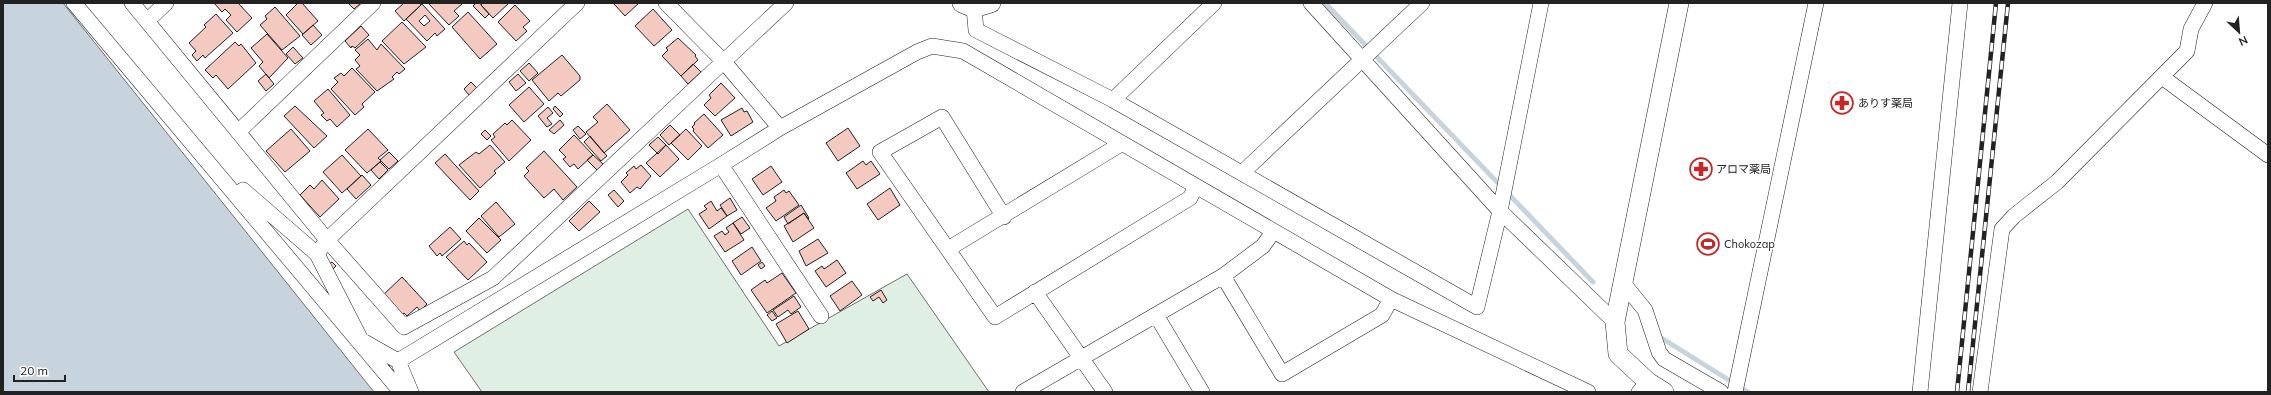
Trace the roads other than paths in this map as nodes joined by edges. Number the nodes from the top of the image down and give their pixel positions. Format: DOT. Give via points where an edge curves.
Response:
graph roads {
  1 [pos="74,3"];
  2 [pos="132,3"];
  3 [pos="166,3"];
  4 [pos="373,3"];
  5 [pos="577,3"];
  6 [pos="666,3"];
  7 [pos="786,3"];
  8 [pos="1214,3"];
  9 [pos="1311,3"];
  10 [pos="1422,3"];
  11 [pos="1541,3"];
  12 [pos="1679,3"];
  13 [pos="1816,3"];
  14 [pos="1960,3"];
  15 [pos="2205,3"];
  16 [pos="976,5"];
  17 [pos="147,21"];
  18 [pos="976,30"];
  19 [pos="963,51"];
  20 [pos="1368,53"];
  21 [pos="724,62"];
  22 [pos="2162,77"];
  23 [pos="1112,100"];
  24 [pos="780,128"];
  25 [pos="238,132"];
  26 [pos="1121,144"];
  27 [pos="2268,155"];
  28 [pos="721,166"];
  29 [pos="1242,173"];
  30 [pos="1196,186"];
  31 [pos="236,194"];
  32 [pos="1501,205"];
  33 [pos="1004,217"];
  34 [pos="1274,232"];
  35 [pos="327,240"];
  36 [pos="948,250"];
  37 [pos="317,254"];
  38 [pos="1223,276"];
  39 [pos="1623,283"];
  40 [pos="1035,292"];
  41 [pos="1391,299"];
  42 [pos="1156,315"];
  43 [pos="820,316"];
  44 [pos="1615,322"];
  45 [pos="360,342"];
  46 [pos="1081,357"];
  47 [pos="398,361"];
  48 [pos="1650,389"];
  49 [pos="1731,391"];
  50 [pos="401,392"];
  51 [pos="411,392"];
  52 [pos="1023,392"];
  53 [pos="1105,392"];
  54 [pos="1202,392"];
  55 [pos="1588,392"];
  56 [pos="1920,392"];
  57 [pos="1980,392"];
  1 -- 31 [label="street"];
  2 -- 17 [label="street"];
  3 -- 17 [label="street"];
  4 -- 25 [label="street"];
  5 -- 35 [label="street"];
  6 -- 21 [label="street"];
  7 -- 21 [label="street"];
  8 -- 23 [label="street"];
  9 -- 20 [label="street"];
  10 -- 20 [label="street"];
  11 -- 32 [label="street"];
  12 -- 39 [label="street"];
  13 -- 49 [label="street" via="1740,372"];
  14 -- 56 [label="street"];
  15 -- 22 [label="street" via="2191,29 2187,51"];
  16 -- 18 [label="street"];
  17 -- 25 [label="street"];
  18 -- 19 [label="street"];
  18 -- 23 [label="street"];
  19 -- 24 [label="street" via="932,46 917,52"];
  19 -- 26 [label="street"];
  20 -- 29 [label="street"];
  20 -- 32 [label="street"];
  21 -- 24 [label="street"];
  21 -- 35 [label="street" via="493,278 404,327"];
  22 -- 27 [label="street"];
  22 -- 57 [label="street" via="2057,182 2014,216 2002,229"];
  23 -- 29 [label="street"];
  24 -- 28 [label="street"];
  25 -- 35 [label="street"];
  26 -- 30 [label="street"];
  26 -- 33 [label="street"];
  28 -- 43 [label="street"];
  28 -- 47 [label="street"];
  29 -- 32 [label="street" via="1477,307"];
  30 -- 34 [label="street"];
  30 -- 40 [label="street" via="1190,198"];
  31 -- 37 [label="street" via="244,190"];
  31 -- 45 [label="street"];
  32 -- 44 [label="street"];
  33 -- 36 [label="street"];
  33 -- 36 [label="street" via="942,117 880,152"];
  34 -- 38 [label="street" via="1263,246"];
  34 -- 41 [label="street"];
  35 -- 37 [label="street"];
  36 -- 40 [label="street" via="995,317"];
  37 -- 45 [label="street"];
  38 -- 41 [label="street" via="1282,374 1382,314"];
  38 -- 42 [label="street"];
  39 -- 44 [label="street"];
  39 -- 49 [label="street" via="1644,310 1664,359"];
  40 -- 46 [label="street"];
  41 -- 55 [label="street"];
  42 -- 46 [label="street"];
  42 -- 54 [label="street"];
  44 -- 48 [label="street" via="1618,354"];
  45 -- 47 [label="street"];
  45 -- 50 [label="street"];
  46 -- 52 [label="street"];
  46 -- 53 [label="street"];
  47 -- 51 [label="street"];
}
